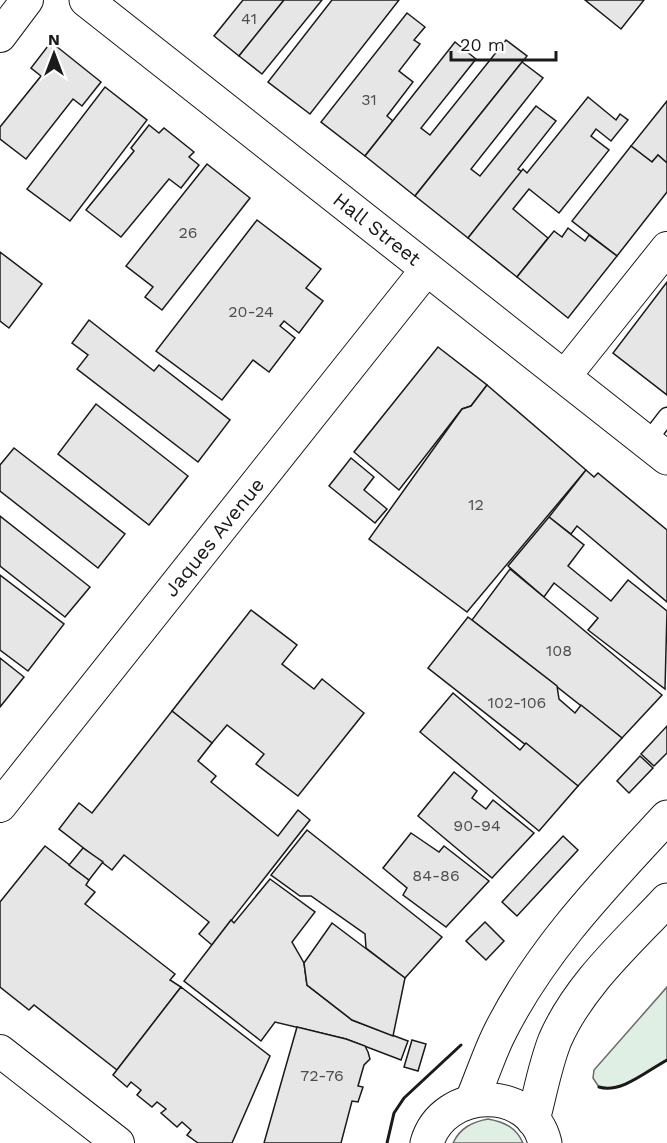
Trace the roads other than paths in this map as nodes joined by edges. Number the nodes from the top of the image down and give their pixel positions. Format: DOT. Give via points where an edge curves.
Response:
graph roads {
  1 [pos="27,0"];
  2 [pos="87,0"];
  3 [pos="0,36"];
  4 [pos="667,248"];
  5 [pos="428,269"];
  6 [pos="564,377"];
  7 [pos="667,416"];
  8 [pos="657,450"];
  9 [pos="0,806"];
  10 [pos="667,817"];
  11 [pos="667,900"];
  12 [pos="0,1051"];
  13 [pos="472,1100"];
  14 [pos="539,1132"];
  15 [pos="118,1143"];
  16 [pos="426,1143"];
  1 -- 3 [label="street"];
  2 -- 5 [label="main road, Hall Street"];
  4 -- 6 [label="street"];
  5 -- 6 [label="main road, Hall Street"];
  5 -- 9 [label="street, Jaques Avenue"];
  6 -- 8 [label="main road, Hall Street"];
  7 -- 8 [label="lane"];
  10 -- 13 [label="main road" via="555,944 498,1036"];
  11 -- 14 [label="main road" via="581,995 565,1020 554,1043"];
  12 -- 15 [label="street"];
  13 -- 14 [label="main road" via="506,1102 521,1109"];
  13 -- 16 [label="main road" via="438,1120"];
}
